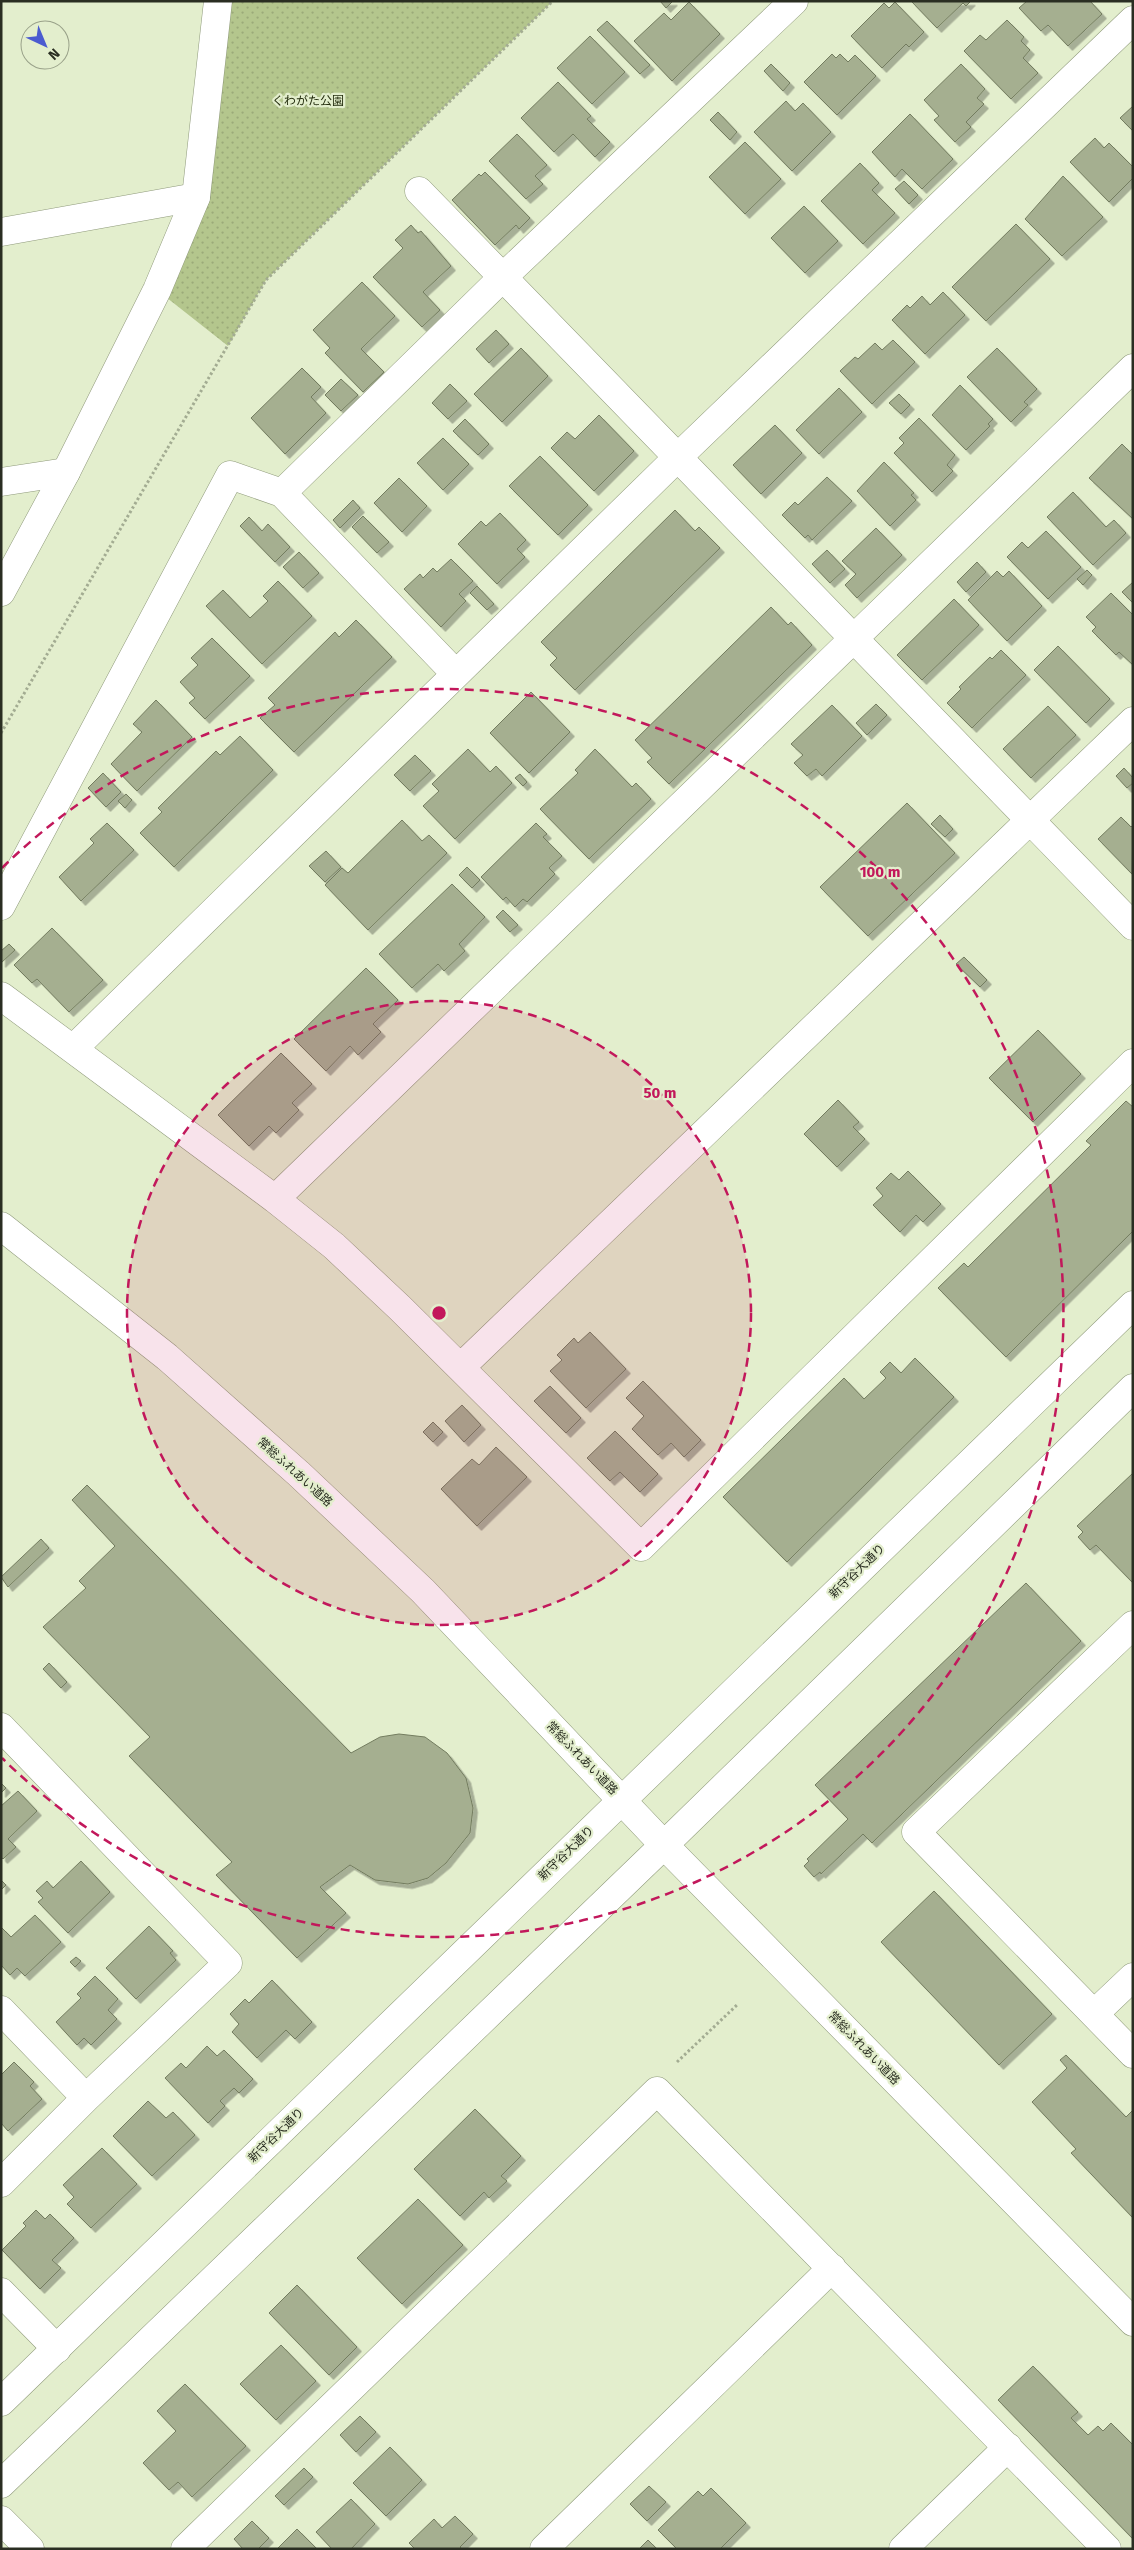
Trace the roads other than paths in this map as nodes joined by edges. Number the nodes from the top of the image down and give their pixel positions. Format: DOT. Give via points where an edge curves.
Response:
graph roads {
  1 [pos="218,1"];
  2 [pos="794,1"];
  3 [pos="1133,20"];
  4 [pos="419,191"];
  5 [pos="196,197"];
  6 [pos="1,232"];
  7 [pos="503,277"];
  8 [pos="1133,368"];
  9 [pos="678,457"];
  10 [pos="66,472"];
  11 [pos="1,482"];
  12 [pos="282,493"];
  13 [pos="1,592"];
  14 [pos="853,638"];
  15 [pos="456,674"];
  16 [pos="1133,721"];
  17 [pos="1030,820"];
  18 [pos="1,906"];
  19 [pos="1133,926"];
  20 [pos="1,996"];
  21 [pos="73,1048"];
  22 [pos="1133,1062"];
  23 [pos="275,1199"];
  24 [pos="1,1226"];
  25 [pos="1133,1305"];
  26 [pos="461,1367"];
  27 [pos="1133,1388"];
  28 [pos="1133,1625"];
  29 [pos="1,1727"];
  30 [pos="621,1799"];
  31 [pos="664,1845"];
  32 [pos="1133,1977"];
  33 [pos="1,2010"];
  34 [pos="1094,2014"];
  35 [pos="1133,2054"];
  36 [pos="86,2098"];
  37 [pos="1,2183"];
  38 [pos="832,2268"];
  39 [pos="1,2292"];
  40 [pos="1133,2322"];
  41 [pos="56,2349"];
  42 [pos="1,2402"];
  43 [pos="1008,2447"];
  44 [pos="1,2484"];
  45 [pos="1,2520"];
  46 [pos="30,2549"];
  47 [pos="185,2549"];
  48 [pos="544,2549"];
  49 [pos="902,2549"];
  50 [pos="1107,2549"];
  1 -- 5 [label="street"];
  2 -- 7 [label="street"];
  3 -- 9 [label="street"];
  4 -- 7 [label="street"];
  5 -- 6 [label="street"];
  5 -- 10 [label="street" via="157,290"];
  7 -- 9 [label="street"];
  7 -- 12 [label="street"];
  8 -- 14 [label="street"];
  9 -- 14 [label="street"];
  9 -- 15 [label="street"];
  10 -- 11 [label="street"];
  10 -- 13 [label="street"];
  12 -- 15 [label="street"];
  12 -- 18 [label="street" via="230,476"];
  14 -- 17 [label="street"];
  14 -- 23 [label="street"];
  15 -- 21 [label="street"];
  16 -- 17 [label="street"];
  17 -- 19 [label="street"];
  17 -- 26 [label="street"];
  20 -- 21 [label="street"];
  21 -- 23 [label="street"];
  22 -- 26 [label="street" via="641,1547"];
  23 -- 26 [label="street" via="334,1246"];
  24 -- 30 [label="street, 常総ふれあい道路" via="167,1358 299,1474 423,1591"];
  25 -- 30 [label="street, 新守谷大通り"];
  27 -- 31 [label="street"];
  28 -- 34 [label="street" via="916,1832"];
  29 -- 36 [label="street" via="228,1963"];
  30 -- 31 [label="street, 常総ふれあい道路"];
  30 -- 41 [label="street, 新守谷大通り"];
  31 -- 40 [label="street, 常総ふれあい道路"];
  31 -- 44 [label="street"];
  32 -- 34 [label="street"];
  33 -- 36 [label="street"];
  34 -- 35 [label="street"];
  36 -- 37 [label="street"];
  38 -- 43 [label="street"];
  38 -- 47 [label="street" via="657,2092"];
  38 -- 48 [label="street"];
  39 -- 41 [label="street"];
  41 -- 42 [label="street, 新守谷大通り"];
  43 -- 49 [label="street"];
  43 -- 50 [label="street"];
  45 -- 46 [label="street"];
}
